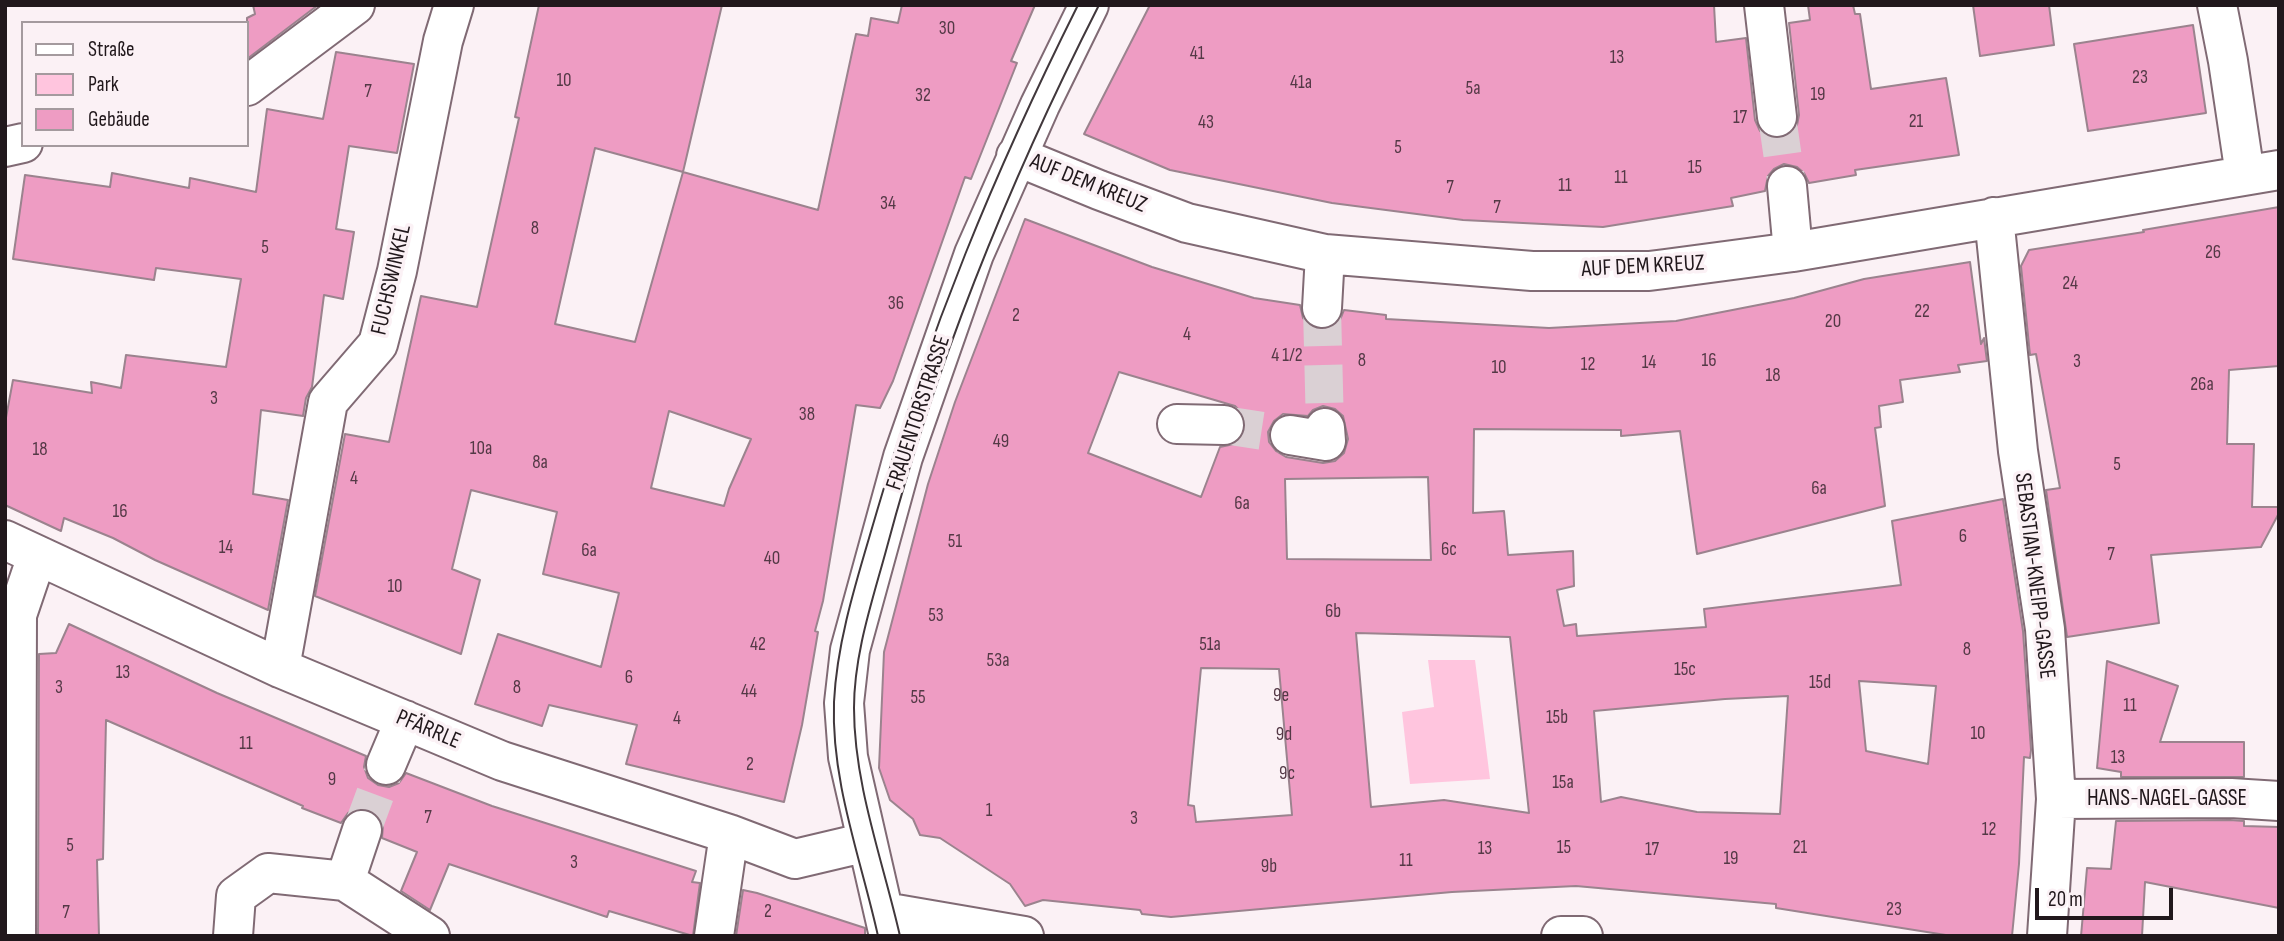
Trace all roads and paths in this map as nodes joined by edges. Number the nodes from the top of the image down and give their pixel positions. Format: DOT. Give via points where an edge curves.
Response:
graph roads {
  1 [pos="355,5"];
  2 [pos="454,5"];
  3 [pos="1089,5"];
  4 [pos="1764,5"];
  5 [pos="2217,5"];
  6 [pos="248,85"];
  7 [pos="1777,117"];
  8 [pos="1016,156"];
  9 [pos="2262,172"];
  10 [pos="1787,186"];
  11 [pos="1994,217"];
  12 [pos="1793,251"];
  13 [pos="1325,254"];
  14 [pos="1322,308"];
  15 [pos="1177,424"];
  16 [pos="1224,425"];
  17 [pos="21,548"];
  18 [pos="280,668"];
  19 [pos="405,720"];
  20 [pos="386,765"];
  21 [pos="2056,799"];
  22 [pos="2279,800"];
  23 [pos="362,830"];
  24 [pos="729,834"];
  25 [pos="867,842"];
  26 [pos="345,881"];
  27 [pos="887,924"];
  28 [pos="16,936"];
  29 [pos="233,936"];
  30 [pos="430,936"];
  31 [pos="714,936"];
  32 [pos="1024,936"];
  33 [pos="1561,936"];
  34 [pos="1583,936"];
  35 [pos="2047,936"];
  1 -- 6 [label="street"];
  2 -- 18 [label="street, FUCHSWINKEL" via="378,344 328,402"];
  3 -- 8 [label="street, FRAUENTORSTRASSE"];
  4 -- 7 [label="street"];
  5 -- 9 [label="street" via="2228,61"];
  8 -- 13 [label="street, AUF DEM KREUZ" via="1187,223"];
  8 -- 25 [label="street, FRAUENTORSTRASSE" via="974,254 902,457 850,650 845,734"];
  9 -- 11 [label="street, AUF DEM KREUZ"];
  10 -- 12 [label="street"];
  11 -- 12 [label="street, AUF DEM KREUZ"];
  11 -- 21 [label="street, SEBASTIAN-KNEIPP-GASSE" via="2018,451 2045,629"];
  12 -- 13 [label="street, AUF DEM KREUZ" via="1649,271 1532,271"];
  13 -- 14 [label="street"];
  15 -- 16 [label="street"];
  17 -- 18 [label="street, PFÄRRLE"];
  17 -- 28 [label="street"];
  18 -- 19 [label="street, PFÄRRLE"];
  19 -- 20 [label="street"];
  19 -- 24 [label="street, PFÄRRLE" via="502,761"];
  21 -- 22 [label="street, HANS-NAGEL-GASSE"];
  21 -- 35 [label="street, SEBASTIAN-KNEIPP-GASSE"];
  23 -- 26 [label="street"];
  24 -- 25 [label="street, PFÄRRLE" via="795,859"];
  24 -- 31 [label="street"];
  25 -- 27 [label="street, FRAUENTORSTRASSE"];
  26 -- 29 [label="street" via="268,873 236,896"];
  26 -- 30 [label="street"];
  27 -- 32 [label="street"];
  33 -- 34 [label="street"];
}
